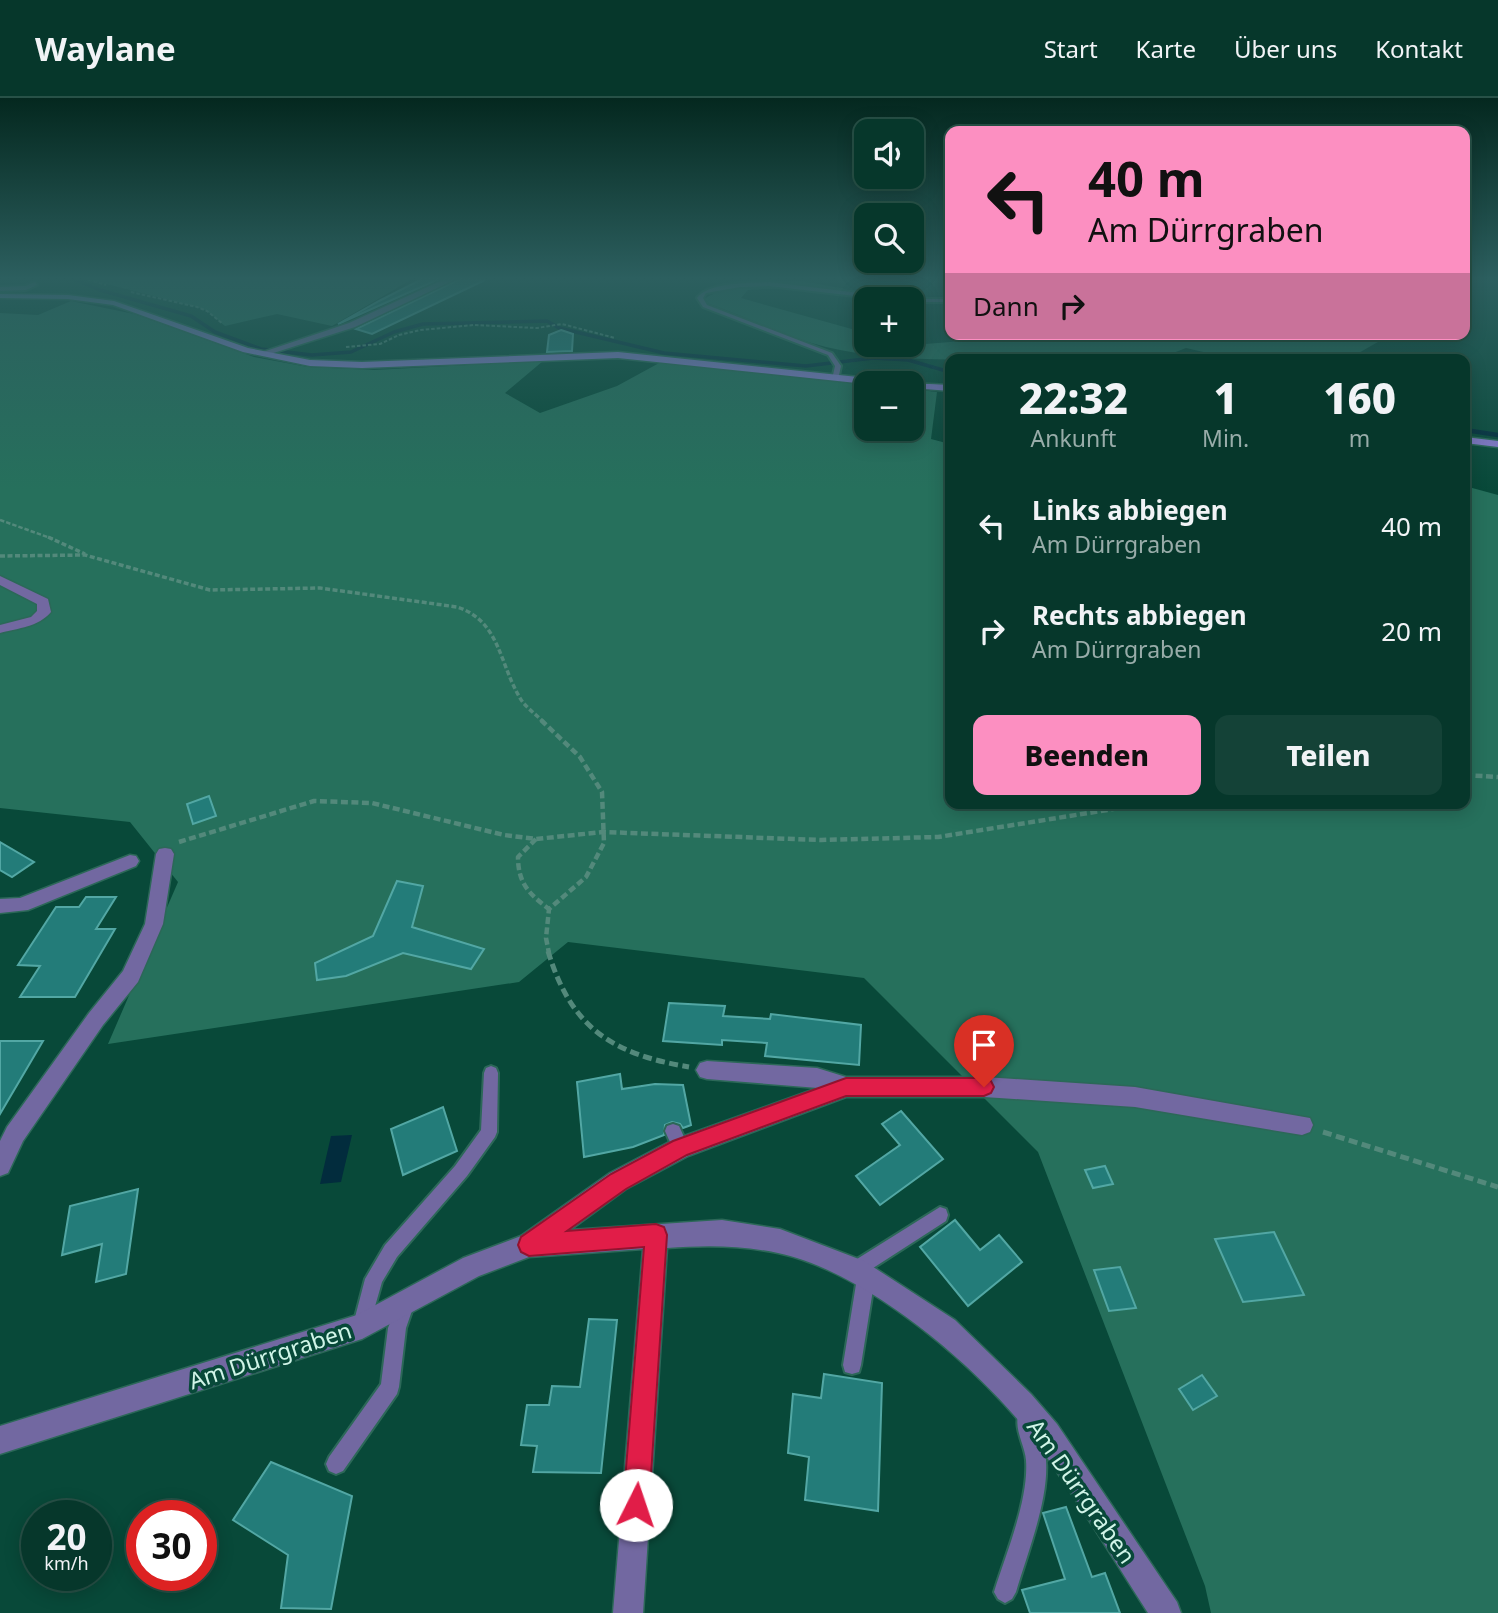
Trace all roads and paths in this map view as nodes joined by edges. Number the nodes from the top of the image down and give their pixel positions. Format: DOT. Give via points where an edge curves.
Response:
graph roads {
  1 [pos="243,349"];
  2 [pos="278,349"];
  3 [pos="817,349"];
  4 [pos="261,355"];
  5 [pos="836,375"];
  6 [pos="854,380"];
  7 [pos="924,386"];
  8 [pos="945,388"];
  9 [pos="1470,441"];
  10 [pos="1498,444"];
  11 [pos="0,520"];
  12 [pos="85,555"];
  13 [pos="0,556"];
  14 [pos="0,580"];
  15 [pos="0,629"];
  16 [pos="1470,775"];
  17 [pos="1498,777"];
  18 [pos="1113,809"];
  19 [pos="603,832"];
  20 [pos="536,839"];
  21 [pos="170,848"];
  22 [pos="130,861"];
  23 [pos="0,906"];
  24 [pos="549,909"];
  25 [pos="707,1070"];
  26 [pos="491,1073"];
  27 [pos="846,1087"];
  28 [pos="1302,1125"];
  29 [pos="0,1165"];
  30 [pos="1498,1186"];
  31 [pos="940,1215"];
  32 [pos="656,1235"];
  33 [pos="529,1245"];
  34 [pos="860,1274"];
  35 [pos="406,1302"];
  36 [pos="362,1326"];
  37 [pos="852,1365"];
  38 [pos="1021,1404"];
  39 [pos="0,1440"];
  40 [pos="336,1464"];
  41 [pos="1006,1592"];
  42 [pos="628,1613"];
  43 [pos="1166,1613"];
  1 -- 4 [label="main road"];
  2 -- 4 [label="street"];
  3 -- 5 [label="lane" via="835,361"];
  4 -- 6 [label="main road" via="352,365 622,355"];
  7 -- 8 [label="main road"];
  9 -- 10 [label="main road"];
  11 -- 12 [label="path" via="68,544"];
  12 -- 13 [label="path"];
  12 -- 19 [label="path" via="210,590 320,588 417,600 475,613 486,624 521,700 580,757 602,792"];
  14 -- 15 [label="street" via="34,596 43,603 44,612 36,620"];
  16 -- 17 [label="path"];
  18 -- 19 [label="path" via="938,837 821,840"];
  19 -- 20 [label="path"];
  19 -- 24 [label="path" via="604,843 586,877"];
  20 -- 21 [label="path" via="372,803 314,801"];
  20 -- 24 [label="path" via="518,857 517,877 527,892"];
  21 -- 29 [label="street" via="154,924 131,976 15,1134"];
  22 -- 23 [label="street" via="22,905"];
  24 -- 25 [label="path" via="547,945 565,997 581,1022 606,1041 654,1063"];
  25 -- 27 [label="street, Am Dürrgraben" via="817,1078"];
  26 -- 36 [label="lane" via="489,1132 391,1251 374,1279"];
  27 -- 28 [label="street, Am Dürrgraben" via="984,1087 1135,1097"];
  27 -- 33 [label="street, Am Dürrgraben" via="677,1140"];
  28 -- 30 [label="path"];
  31 -- 34 [label="lane"];
  32 -- 33 [label="street, Am Dürrgraben"];
  32 -- 34 [label="street, Am Dürrgraben" via="722,1232 780,1241"];
  32 -- 42 [label="street"];
  33 -- 35 [label="street, Am Dürrgraben" via="472,1267"];
  34 -- 37 [label="lane"];
  34 -- 38 [label="street, Am Dürrgraben" via="946,1329"];
  35 -- 36 [label="street, Am Dürrgraben"];
  35 -- 40 [label="lane" via="397,1328 390,1387"];
  36 -- 39 [label="street, Am Dürrgraben"];
  38 -- 41 [label="lane" via="1036,1459 1035,1490"];
  38 -- 43 [label="street, Am Dürrgraben" via="1047,1434"];
}
